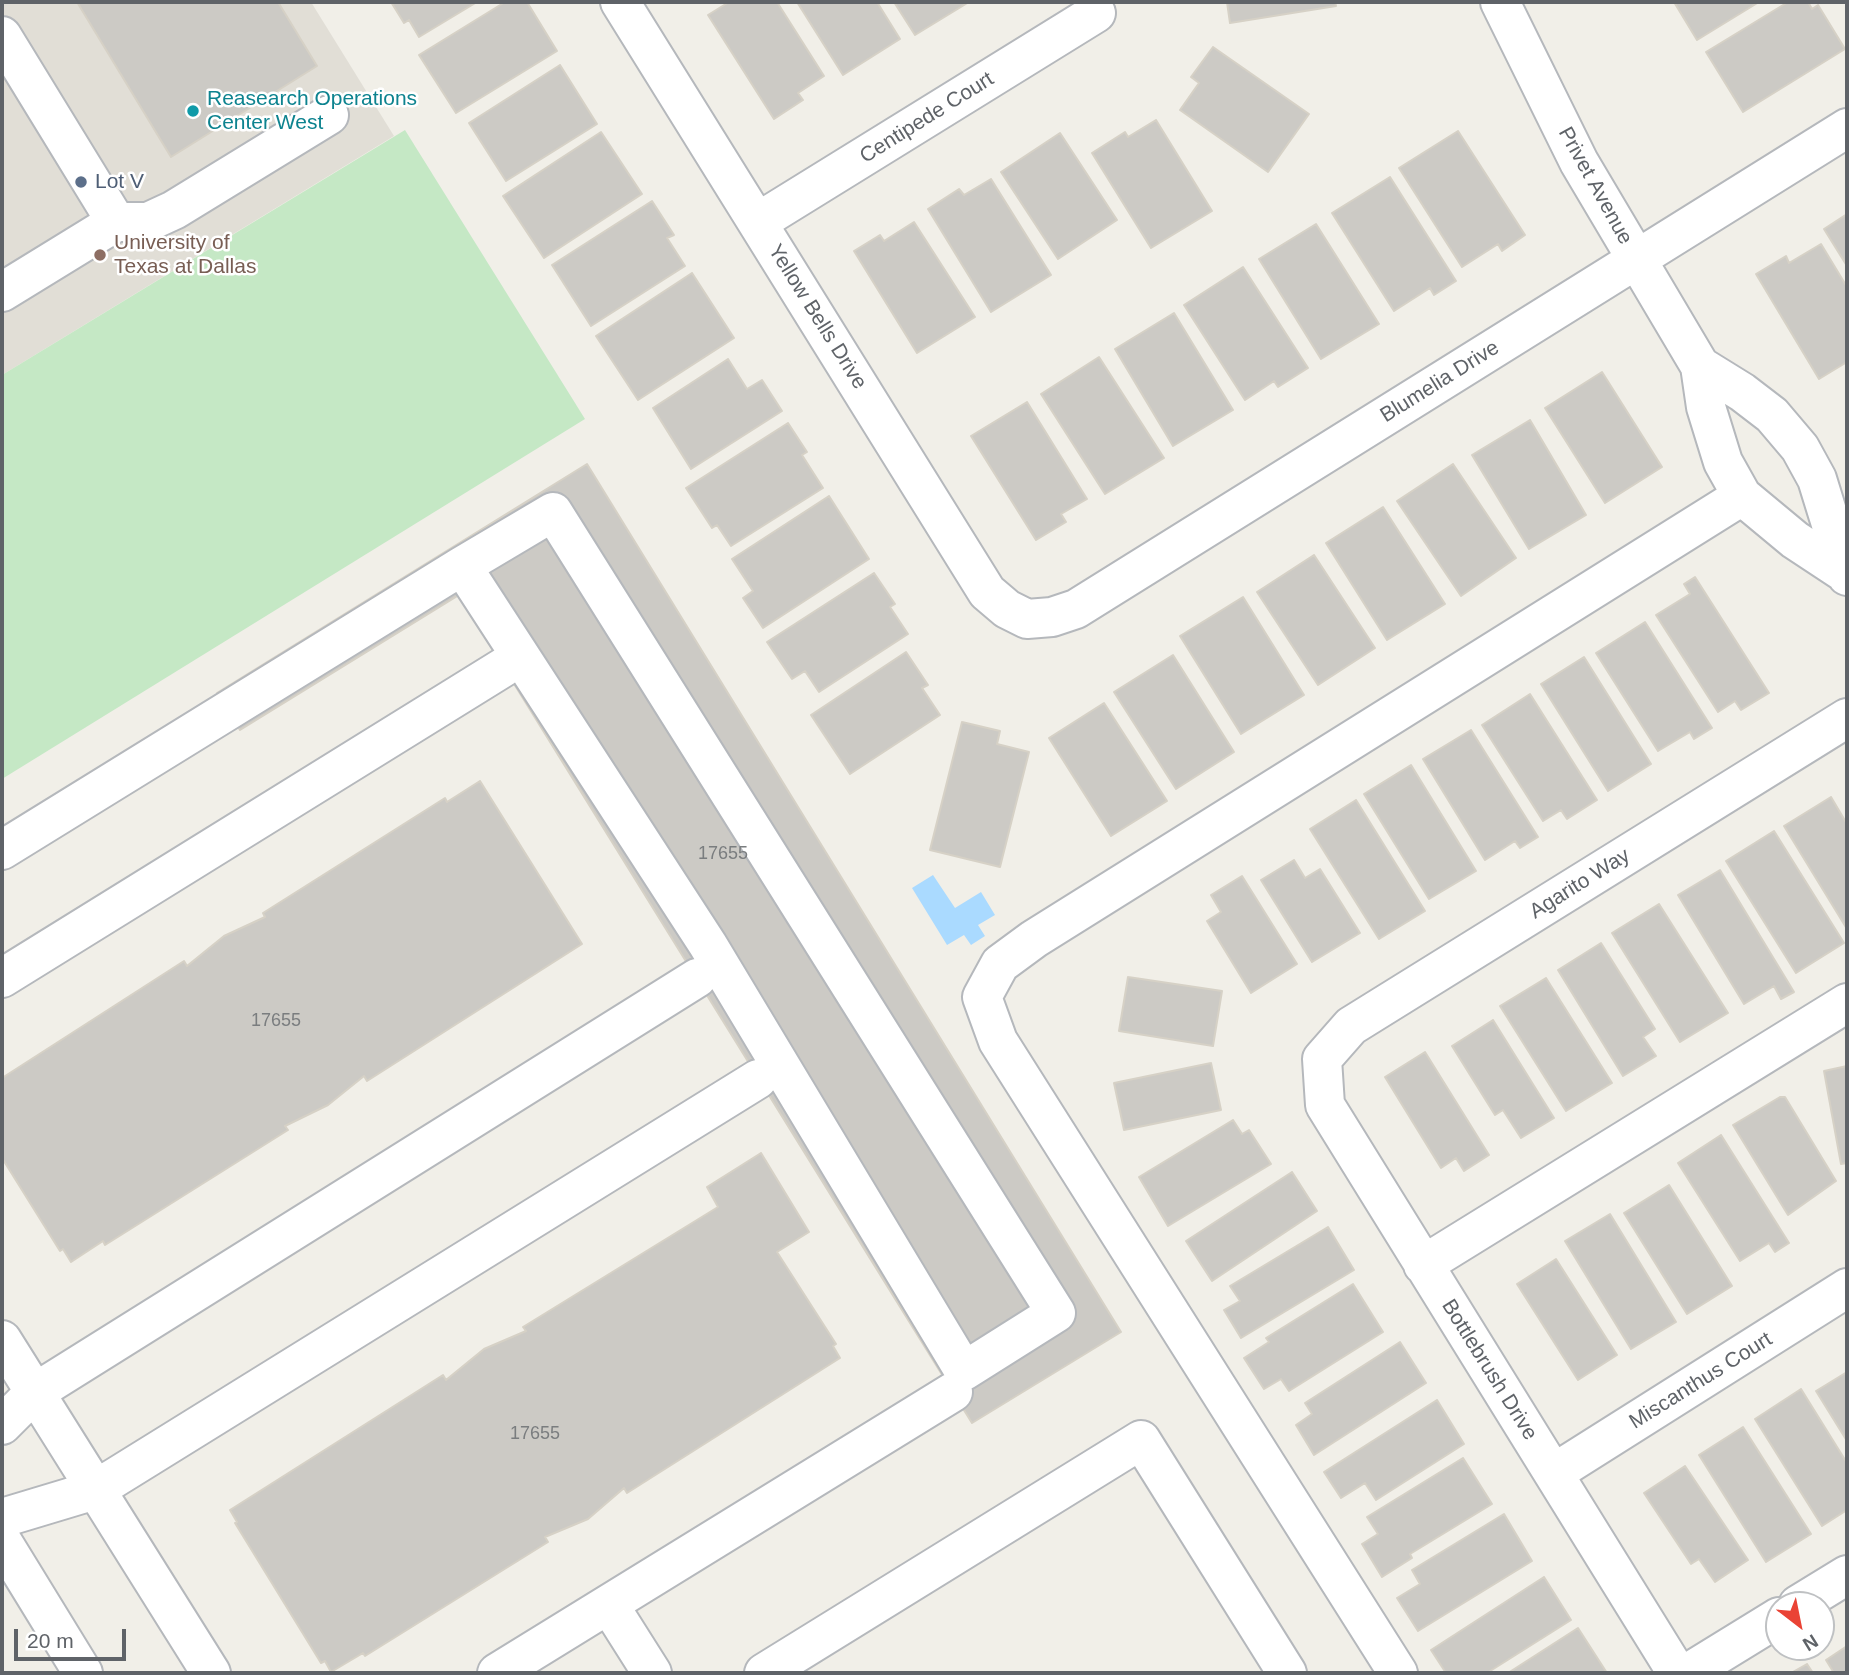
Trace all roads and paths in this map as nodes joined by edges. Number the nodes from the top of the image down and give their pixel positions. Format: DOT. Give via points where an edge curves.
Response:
graph roads {
  1 [pos="620,2"];
  2 [pos="1500,2"];
  3 [pos="1097,13"];
  4 [pos="2,36"];
  5 [pos="329,114"];
  6 [pos="1847,128"];
  7 [pos="116,222"];
  8 [pos="758,222"];
  9 [pos="1636,260"];
  10 [pos="2,292"];
  11 [pos="1700,366"];
  12 [pos="1742,496"];
  13 [pos="462,566"];
  14 [pos="1846,574"];
  15 [pos="1027,619"];
  16 [pos="503,667"];
  17 [pos="1847,718"];
  18 [pos="2,849"];
  19 [pos="2,978"];
  20 [pos="696,978"];
  21 [pos="1847,1003"];
  22 [pos="1322,1059"];
  23 [pos="758,1079"];
  24 [pos="1423,1265"];
  25 [pos="1847,1288"];
  26 [pos="2,1340"];
  27 [pos="953,1392"];
  28 [pos="34,1393"];
  29 [pos="2,1425"];
  30 [pos="1554,1473"];
  31 [pos="95,1490"];
  32 [pos="2,1518"];
  33 [pos="2,1541"];
  34 [pos="1847,1575"];
  35 [pos="1821,1591"];
  36 [pos="609,1605"];
  37 [pos="1765,1626"];
  38 [pos="83,1673"];
  39 [pos="211,1673"];
  40 [pos="496,1673"];
  41 [pos="652,1673"];
  42 [pos="764,1673"];
  43 [pos="1287,1673"];
  44 [pos="1398,1673"];
  45 [pos="1677,1673"];
  46 [pos="1688,1673"];
  1 -- 8 [label="street, Yellow Bells Drive"];
  2 -- 9 [label="street, Privet Avenue" via="1579,162"];
  3 -- 8 [label="street, Centipede Court"];
  4 -- 7 [label="street"];
  5 -- 7 [label="street" via="174,210 148,222"];
  6 -- 9 [label="street, Blumelia Drive"];
  7 -- 10 [label="street"];
  8 -- 15 [label="street, Yellow Bells Drive" via="987,592"];
  9 -- 11 [label="street, Privet Avenue"];
  9 -- 15 [label="street, Blumelia Drive" via="1076,609"];
  11 -- 12 [label="street, Privet Avenue" via="1706,407 1723,462"];
  11 -- 14 [label="street, Privet Avenue" via="1772,415 1800,448 1816,479"];
  12 -- 14 [label="street, Privet Avenue"];
  12 -- 44 [label="street" via="1034,939 1000,964 982,997 998,1041"];
  13 -- 13 [label="street" via="553,512 1056,1313 964,1371 708,945"];
  13 -- 18 [label="street"];
  16 -- 19 [label="street"];
  17 -- 22 [label="street, Agarito Way" via="1351,1026"];
  20 -- 28 [label="street"];
  21 -- 24 [label="street"];
  22 -- 24 [label="street, Bottlebrush Drive" via="1325,1105"];
  23 -- 31 [label="street"];
  24 -- 30 [label="street, Bottlebrush Drive"];
  25 -- 30 [label="street, Miscanthus Court"];
  26 -- 28 [label="street"];
  27 -- 36 [label="street"];
  28 -- 29 [label="street"];
  28 -- 31 [label="street"];
  30 -- 45 [label="street, Bottlebrush Drive"];
  31 -- 32 [label="street"];
  31 -- 39 [label="street"];
  33 -- 38 [label="street"];
  34 -- 35 [label="street"];
  36 -- 40 [label="street"];
  36 -- 41 [label="street"];
  37 -- 46 [label="street"];
  42 -- 43 [label="street" via="1141,1440"];
}
